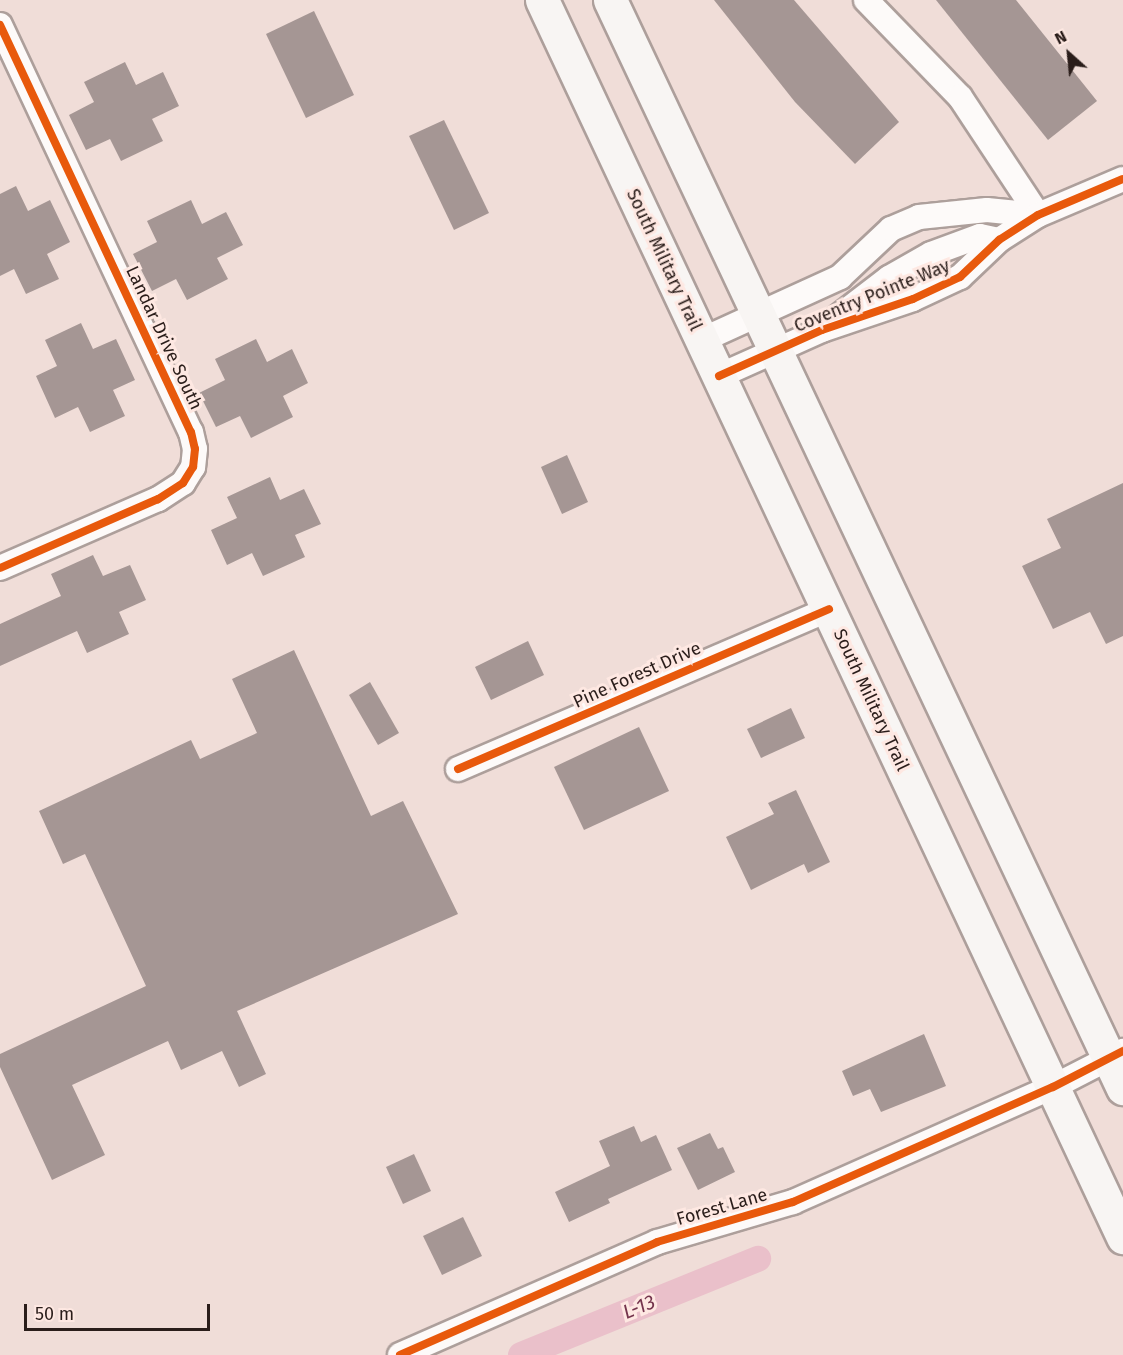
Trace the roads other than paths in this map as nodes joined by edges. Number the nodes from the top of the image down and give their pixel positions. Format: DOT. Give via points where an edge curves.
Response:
graph roads {
  1 [pos="542,0"];
  2 [pos="610,0"];
  3 [pos="866,0"];
  4 [pos="0,25"];
  5 [pos="1123,179"];
  6 [pos="957,213"];
  7 [pos="1038,215"];
  8 [pos="999,240"];
  9 [pos="957,245"];
  10 [pos="759,316"];
  11 [pos="822,330"];
  12 [pos="702,340"];
  13 [pos="776,352"];
  14 [pos="719,376"];
  15 [pos="0,568"];
  16 [pos="829,609"];
  17 [pos="458,769"];
  18 [pos="1116,1054"];
  19 [pos="1053,1087"];
  20 [pos="1123,1088"];
  21 [pos="1123,1237"];
  22 [pos="400,1355"];
  1 -- 12 [label="main road, South Military Trail"];
  2 -- 10 [label="main road"];
  3 -- 7 [label="street" via="960,97"];
  4 -- 15 [label="street, Landar Drive South" via="191,432 195,449 193,467 183,483 158,499"];
  5 -- 7 [label="street, Coventry Pointe Way"];
  6 -- 7 [label="street, Coventry Pointe Way" via="987,210"];
  6 -- 9 [label="street"];
  6 -- 10 [label="street, Coventry Pointe Way" via="919,217 891,229 840,277"];
  7 -- 8 [label="street, Coventry Pointe Way"];
  8 -- 9 [label="street, Coventry Pointe Way" via="980,236"];
  8 -- 11 [label="street, Coventry Pointe Way" via="960,277 913,299"];
  9 -- 11 [label="street, Coventry Pointe Way" via="889,278"];
  10 -- 12 [label="street, Coventry Pointe Way"];
  10 -- 13 [label="main road"];
  11 -- 13 [label="street, Coventry Pointe Way"];
  12 -- 14 [label="main road, South Military Trail"];
  13 -- 14 [label="street, Coventry Pointe Way"];
  13 -- 18 [label="main road"];
  14 -- 16 [label="main road, South Military Trail"];
  16 -- 17 [label="street, Pine Forest Drive"];
  16 -- 19 [label="main road, South Military Trail"];
  18 -- 19 [label="street, Forest Lane"];
  18 -- 20 [label="main road"];
  19 -- 21 [label="main road, South Military Trail"];
  19 -- 22 [label="street, Forest Lane" via="793,1202 657,1242"];
}
